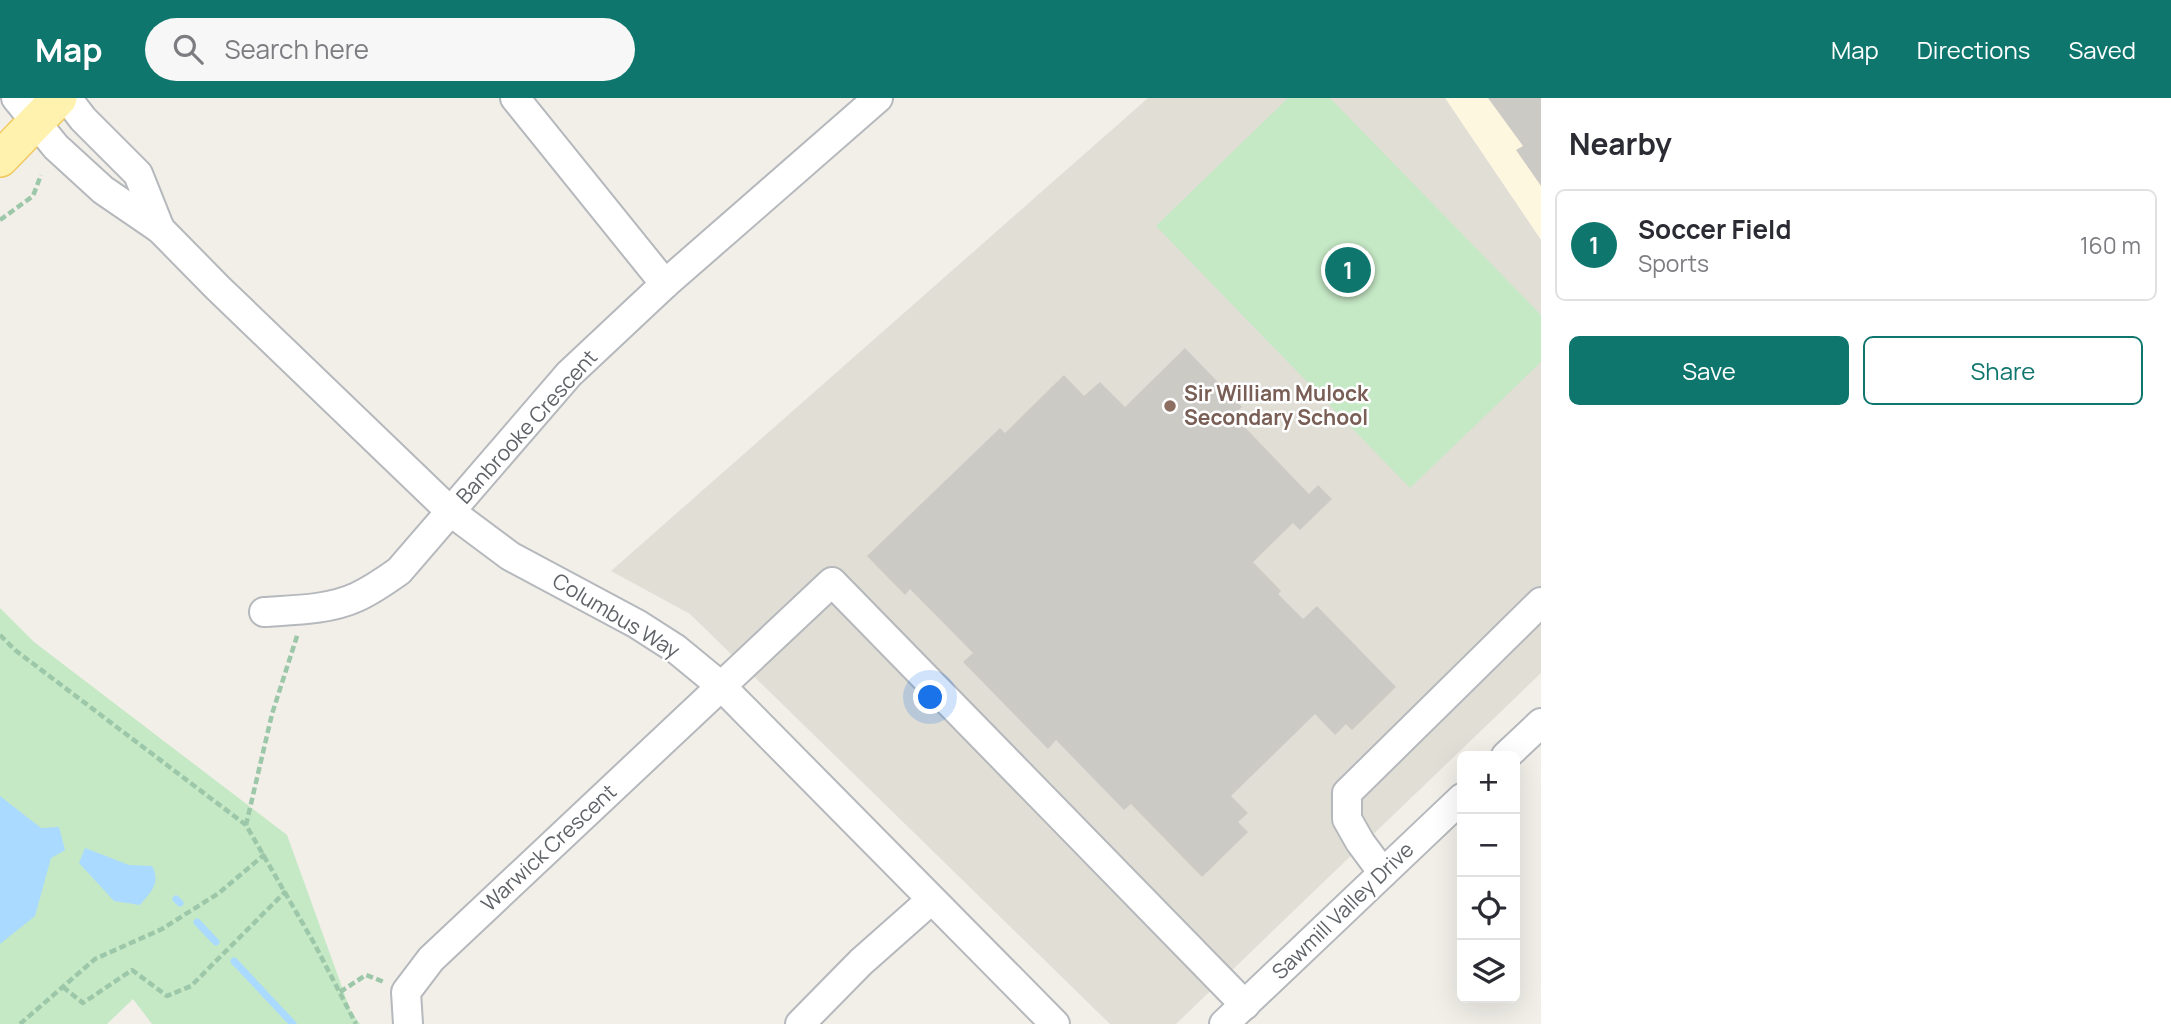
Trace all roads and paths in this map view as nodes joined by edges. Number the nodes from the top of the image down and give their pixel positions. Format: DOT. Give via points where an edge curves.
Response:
graph roads {
  1 [pos="67,98"];
  2 [pos="515,98"];
  3 [pos="878,98"];
  4 [pos="37,106"];
  5 [pos="0,159"];
  6 [pos="41,175"];
  7 [pos="0,220"];
  8 [pos="160,229"];
  9 [pos="665,284"];
  10 [pos="451,512"];
  11 [pos="1541,602"];
  12 [pos="306,609"];
  13 [pos="264,612"];
  14 [pos="0,635"];
  15 [pos="721,686"];
  16 [pos="1541,723"];
  17 [pos="1511,751"];
  18 [pos="1457,803"];
  19 [pos="246,825"];
  20 [pos="265,854"];
  21 [pos="1383,873"];
  22 [pos="286,891"];
  23 [pos="931,901"];
  24 [pos="63,987"];
  25 [pos="340,992"];
  26 [pos="406,992"];
  27 [pos="1245,1005"];
  28 [pos="20,1024"];
  29 [pos="356,1024"];
  30 [pos="408,1024"];
  31 [pos="800,1024"];
  32 [pos="1055,1024"];
  33 [pos="1224,1024"];
  1 -- 8 [label="street, Columbus Way" via="138,174"];
  2 -- 9 [label="street"];
  3 -- 9 [label="street, Banbrooke Crescent"];
  4 -- 5 [label="main road"];
  4 -- 8 [label="street, Columbus Way" via="56,147 103,190"];
  6 -- 7 [label="path" via="33,196"];
  8 -- 10 [label="street, Columbus Way"];
  9 -- 10 [label="street, Banbrooke Crescent" via="569,374"];
  10 -- 12 [label="street, Banbrooke Crescent" via="399,571 374,588 353,599"];
  10 -- 15 [label="street, Columbus Way" via="510,556 647,630"];
  11 -- 21 [label="street" via="1347,793 1347,819"];
  12 -- 13 [label="street, Banbrooke Crescent"];
  12 -- 19 [label="path" via="272,714"];
  14 -- 19 [label="path"];
  15 -- 23 [label="street, Columbus Way"];
  15 -- 26 [label="street, Warwick Crescent" via="431,959"];
  15 -- 27 [label="street, Warwick Crescent" via="832,582"];
  16 -- 17 [label="street"];
  18 -- 21 [label="street, Sawmill Valley Drive"];
  19 -- 20 [label="path"];
  20 -- 22 [label="path"];
  20 -- 24 [label="path" via="219,893 162,929 95,959"];
  21 -- 27 [label="street, Sawmill Valley Drive"];
  22 -- 24 [label="path" via="191,986 167,996 132,970 83,1003"];
  22 -- 25 [label="path"];
  23 -- 31 [label="street"];
  23 -- 32 [label="street, Columbus Way"];
  24 -- 28 [label="path"];
  25 -- 26 [label="path" via="366,975"];
  25 -- 29 [label="path"];
  26 -- 30 [label="street"];
  27 -- 33 [label="street, Sawmill Valley Drive"];
}
